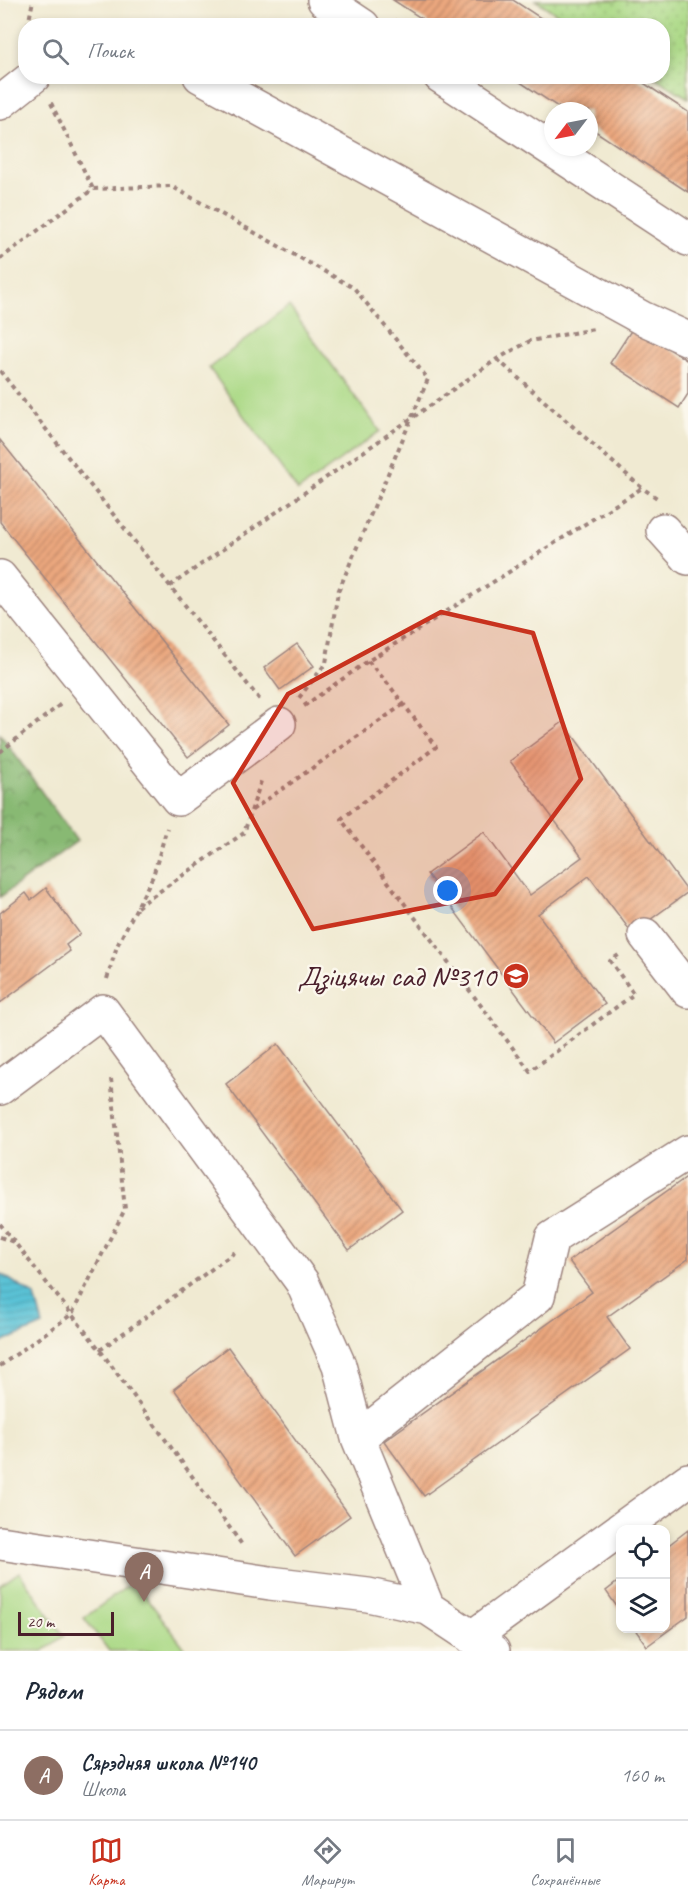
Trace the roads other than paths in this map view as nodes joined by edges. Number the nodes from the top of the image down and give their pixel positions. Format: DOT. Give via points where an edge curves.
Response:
graph roads {
  1 [pos="324,0"];
  2 [pos="351,18"];
  3 [pos="215,84"];
  4 [pos="452,84"];
  5 [pos="41,86"];
  6 [pos="0,103"];
  7 [pos="688,239"];
  8 [pos="688,339"];
  9 [pos="662,515"];
  10 [pos="688,558"];
  11 [pos="0,577"];
  12 [pos="279,724"];
  13 [pos="645,935"];
  14 [pos="688,991"];
  15 [pos="0,1088"];
  16 [pos="688,1152"];
  17 [pos="358,1438"];
  18 [pos="688,1480"];
  19 [pos="0,1543"];
  20 [pos="428,1608"];
  21 [pos="482,1645"];
  1 -- 2 [label="lane"];
  3 -- 8 [label="lane" via="642,318"];
  4 -- 7 [label="lane"];
  5 -- 6 [label="lane"];
  9 -- 10 [label="lane"];
  11 -- 12 [label="lane" via="178,799"];
  13 -- 14 [label="lane"];
  15 -- 17 [label="lane" via="103,1011 302,1282 339,1365"];
  16 -- 17 [label="lane" via="552,1238 538,1296"];
  17 -- 20 [label="lane"];
  18 -- 21 [label="lane"];
  19 -- 20 [label="lane" via="368,1595"];
  20 -- 21 [label="lane"];
}
